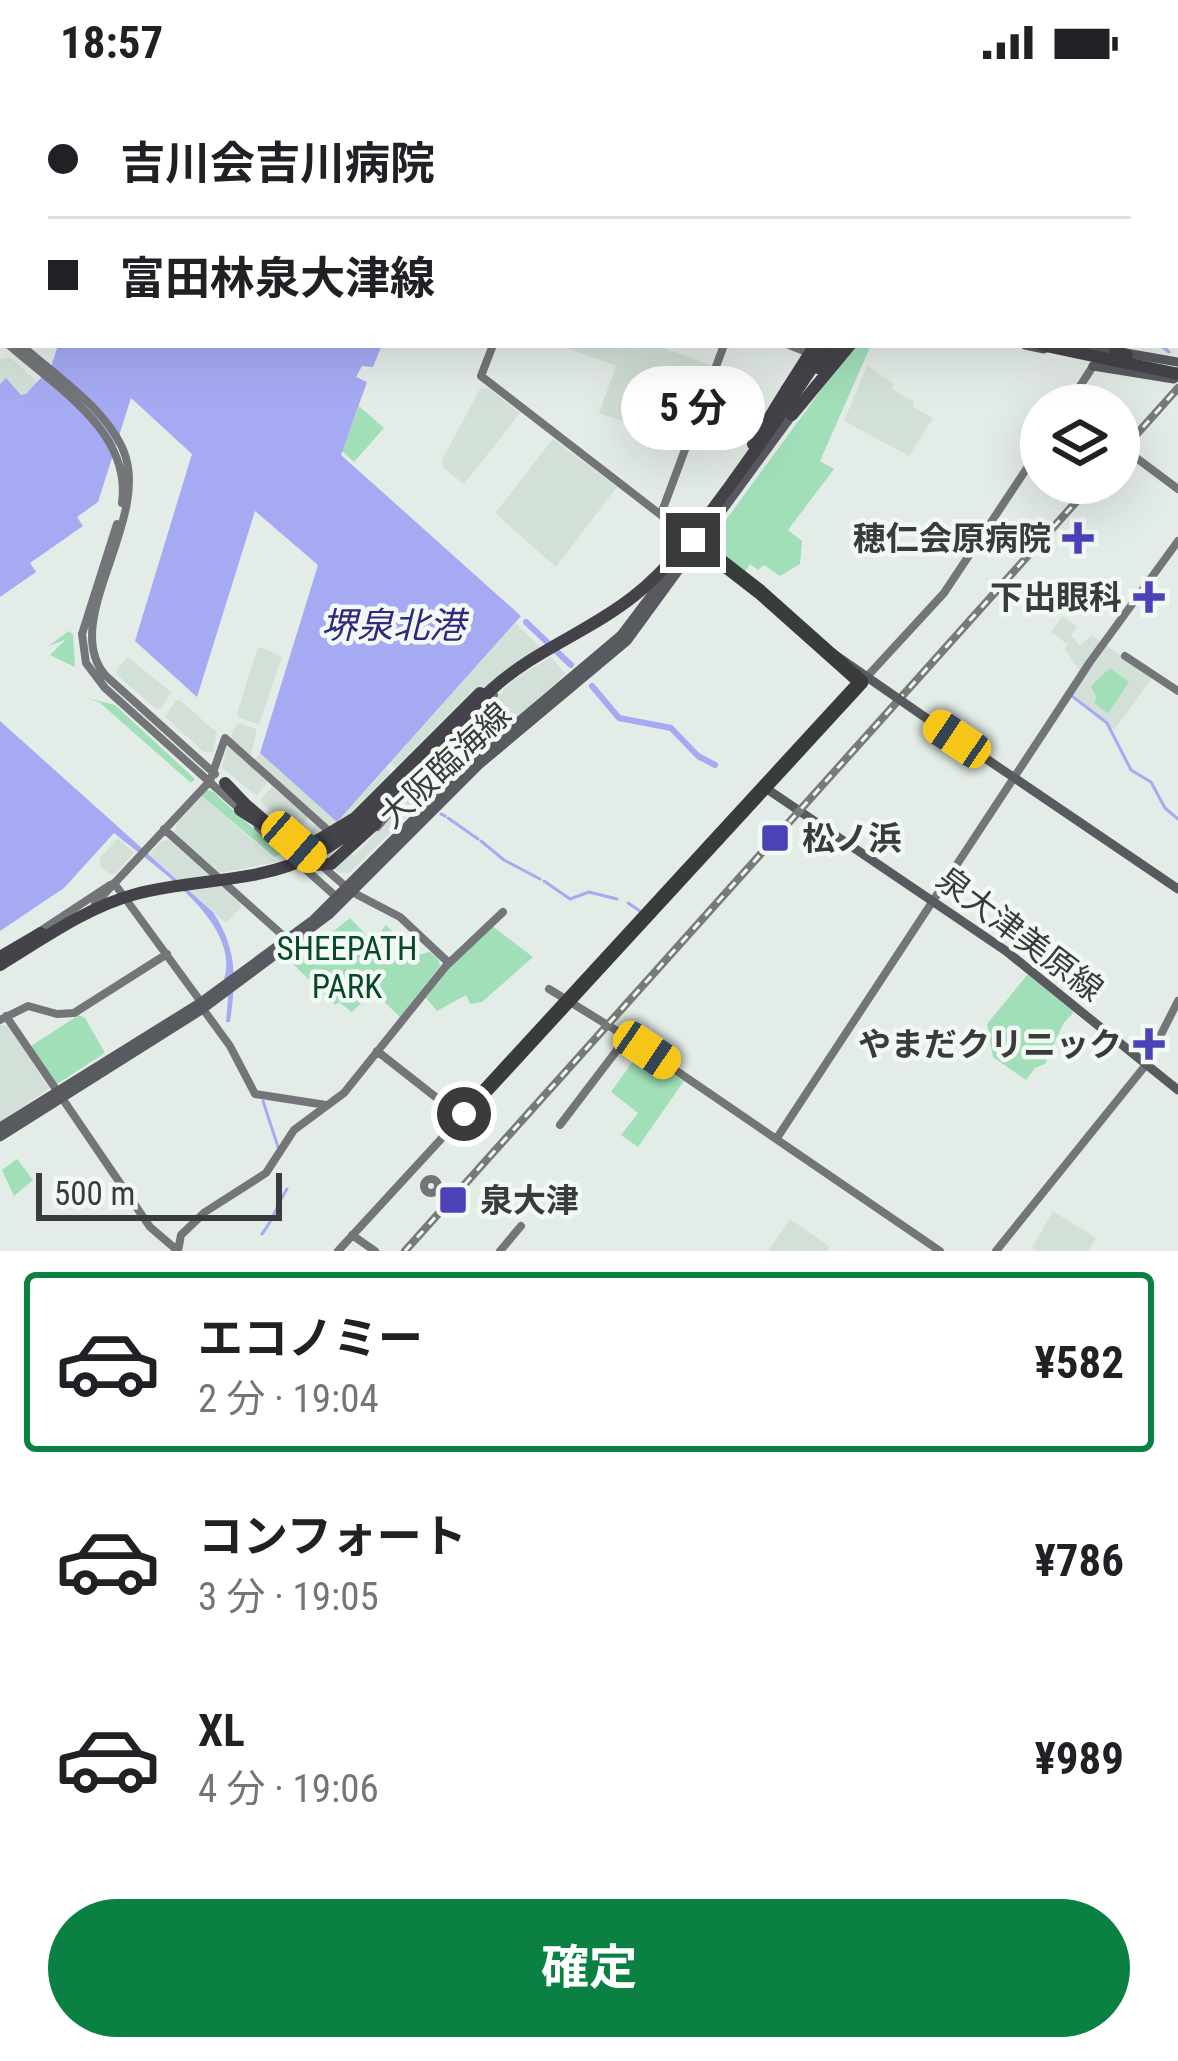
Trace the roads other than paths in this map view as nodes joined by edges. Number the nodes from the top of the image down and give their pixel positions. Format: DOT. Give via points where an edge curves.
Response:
graph roads {
  1 [pos="17,348"];
  2 [pos="24,348"];
  3 [pos="492,348"];
  4 [pos="723,348"];
  5 [pos="823,348"];
  6 [pos="846,348"];
  7 [pos="846,348"];
  8 [pos="1047,348"];
  9 [pos="1059,348"];
  10 [pos="1077,348"];
  11 [pos="1106,356"];
  12 [pos="1177,368"];
  13 [pos="1084,384"];
  14 [pos="792,415"];
  15 [pos="758,443"];
  16 [pos="1140,461"];
  17 [pos="1020,479"];
  18 [pos="1178,489"];
  19 [pos="661,514"];
  20 [pos="1178,541"];
  21 [pos="696,542"];
  22 [pos="765,596"];
  23 [pos="96,602"];
  24 [pos="597,613"];
  25 [pos="1125,656"];
  26 [pos="865,678"];
  27 [pos="1178,691"];
  28 [pos="480,693"];
  29 [pos="462,718"];
  30 [pos="214,778"];
  31 [pos="1015,778"];
  32 [pos="764,788"];
  33 [pos="242,806"];
  34 [pos="164,829"];
  35 [pos="114,884"];
  36 [pos="1178,889"];
  37 [pos="349,890"];
  38 [pos="340,899"];
  39 [pos="934,902"];
  40 [pos="503,912"];
  41 [pos="288,940"];
  42 [pos="27,944"];
  43 [pos="167,954"];
  44 [pos="0,960"];
  45 [pos="449,963"];
  46 [pos="232,984"];
  47 [pos="549,989"];
  48 [pos="569,1000"];
  49 [pos="1178,1001"];
  50 [pos="202,1005"];
  51 [pos="3,1018"];
  52 [pos="627,1037"];
  53 [pos="377,1051"];
  54 [pos="1145,1066"];
  55 [pos="1178,1090"];
  56 [pos="59,1094"];
  57 [pos="327,1106"];
  58 [pos="461,1117"];
  59 [pos="560,1125"];
  60 [pos="0,1127"];
  61 [pos="0,1137"];
  62 [pos="776,1138"];
  63 [pos="411,1172"];
  64 [pos="424,1183"];
  65 [pos="520,1226"];
  66 [pos="352,1235"];
  67 [pos="178,1251"];
  68 [pos="338,1251"];
  69 [pos="375,1251"];
  70 [pos="500,1251"];
  71 [pos="940,1251"];
  72 [pos="996,1251"];
  1 -- 23 [label="street" via="118,454 124,496"];
  2 -- 23 [label="street" via="98,415 124,452 129,493"];
  3 -- 19 [label="street" via="481,376"];
  4 -- 19 [label="street"];
  5 -- 15 [label="highway, bridge"];
  5 -- 29 [label="highway, bridge" via="686,546 644,588 522,664"];
  6 -- 14 [label="highway"];
  7 -- 14 [label="main road, 大阪臨海線"];
  8 -- 11 [label="main road"];
  9 -- 12 [label="highway, bridge"];
  10 -- 12 [label="highway, bridge"];
  11 -- 12 [label="highway, bridge"];
  11 -- 12 [label="highway, bridge"];
  11 -- 12 [label="main road" via="1155,376 1176,378"];
  11 -- 13 [label="street"];
  14 -- 21 [label="main road, 大阪臨海線"];
  15 -- 21 [label="main road, 大阪臨海線"];
  15 -- 28 [label="highway, bridge" via="641,584 531,651"];
  16 -- 18 [label="street"];
  17 -- 26 [label="street" via="956,578"];
  19 -- 21 [label="street"];
  20 -- 31 [label="street"];
  21 -- 22 [label="main road"];
  21 -- 37 [label="main road, 大阪臨海線" via="621,635 474,759"];
  22 -- 26 [label="main road"];
  22 -- 31 [label="main road, bridge" via="831,652"];
  23 -- 30 [label="street" via="81,642 89,670"];
  24 -- 30 [label="street" via="557,651 506,682 352,851 224,738"];
  25 -- 27 [label="street"];
  26 -- 32 [label="street"];
  28 -- 33 [label="highway, bridge" via="364,811 322,841 292,844"];
  28 -- 44 [label="highway, bridge" via="374,808 316,848 257,871 136,888"];
  29 -- 33 [label="highway, bridge" via="398,800 334,863 310,864"];
  29 -- 42 [label="highway, bridge" via="377,812 320,852 258,876 125,897"];
  30 -- 33 [label="highway"];
  30 -- 34 [label="street"];
  30 -- 37 [label="street"];
  31 -- 36 [label="main road"];
  31 -- 39 [label="street"];
  32 -- 39 [label="main road, 泉大津美原線"];
  32 -- 48 [label="street"];
  33 -- 38 [label="street"];
  34 -- 35 [label="street"];
  34 -- 41 [label="street"];
  35 -- 42 [label="street"];
  35 -- 43 [label="street"];
  35 -- 44 [label="street" via="93,906"];
  37 -- 38 [label="main road, 大阪臨海線"];
  37 -- 45 [label="street" via="400,917"];
  38 -- 41 [label="main road, 大阪臨海線"];
  38 -- 46 [label="main road, 大阪臨海線" via="312,930"];
  39 -- 54 [label="main road, 泉大津美原線"];
  39 -- 62 [label="street"];
  40 -- 45 [label="street"];
  41 -- 46 [label="main road, 大阪臨海線"];
  42 -- 44 [label="highway, bridge"];
  43 -- 50 [label="street"];
  43 -- 51 [label="street" via="74,1013 28,1006"];
  45 -- 53 [label="street"];
  46 -- 50 [label="main road, 大阪臨海線"];
  47 -- 48 [label="street"];
  48 -- 52 [label="street"];
  48 -- 58 [label="street"];
  49 -- 54 [label="street"];
  50 -- 56 [label="main road, 大阪臨海線"];
  50 -- 57 [label="street" via="255,1094"];
  51 -- 56 [label="street"];
  52 -- 59 [label="street"];
  52 -- 62 [label="street"];
  53 -- 57 [label="street"];
  53 -- 58 [label="street"];
  54 -- 55 [label="main road, 泉大津美原線"];
  54 -- 72 [label="street"];
  56 -- 60 [label="main road, 大阪臨海線"];
  56 -- 61 [label="main road, 大阪臨海線"];
  56 -- 67 [label="street" via="150,1227"];
  57 -- 67 [label="street" via="293,1130 266,1173 205,1212"];
  58 -- 63 [label="street"];
  62 -- 71 [label="street"];
  63 -- 64 [label="street"];
  63 -- 66 [label="street"];
  65 -- 70 [label="street"];
  66 -- 68 [label="street"];
  66 -- 69 [label="street"];
}
